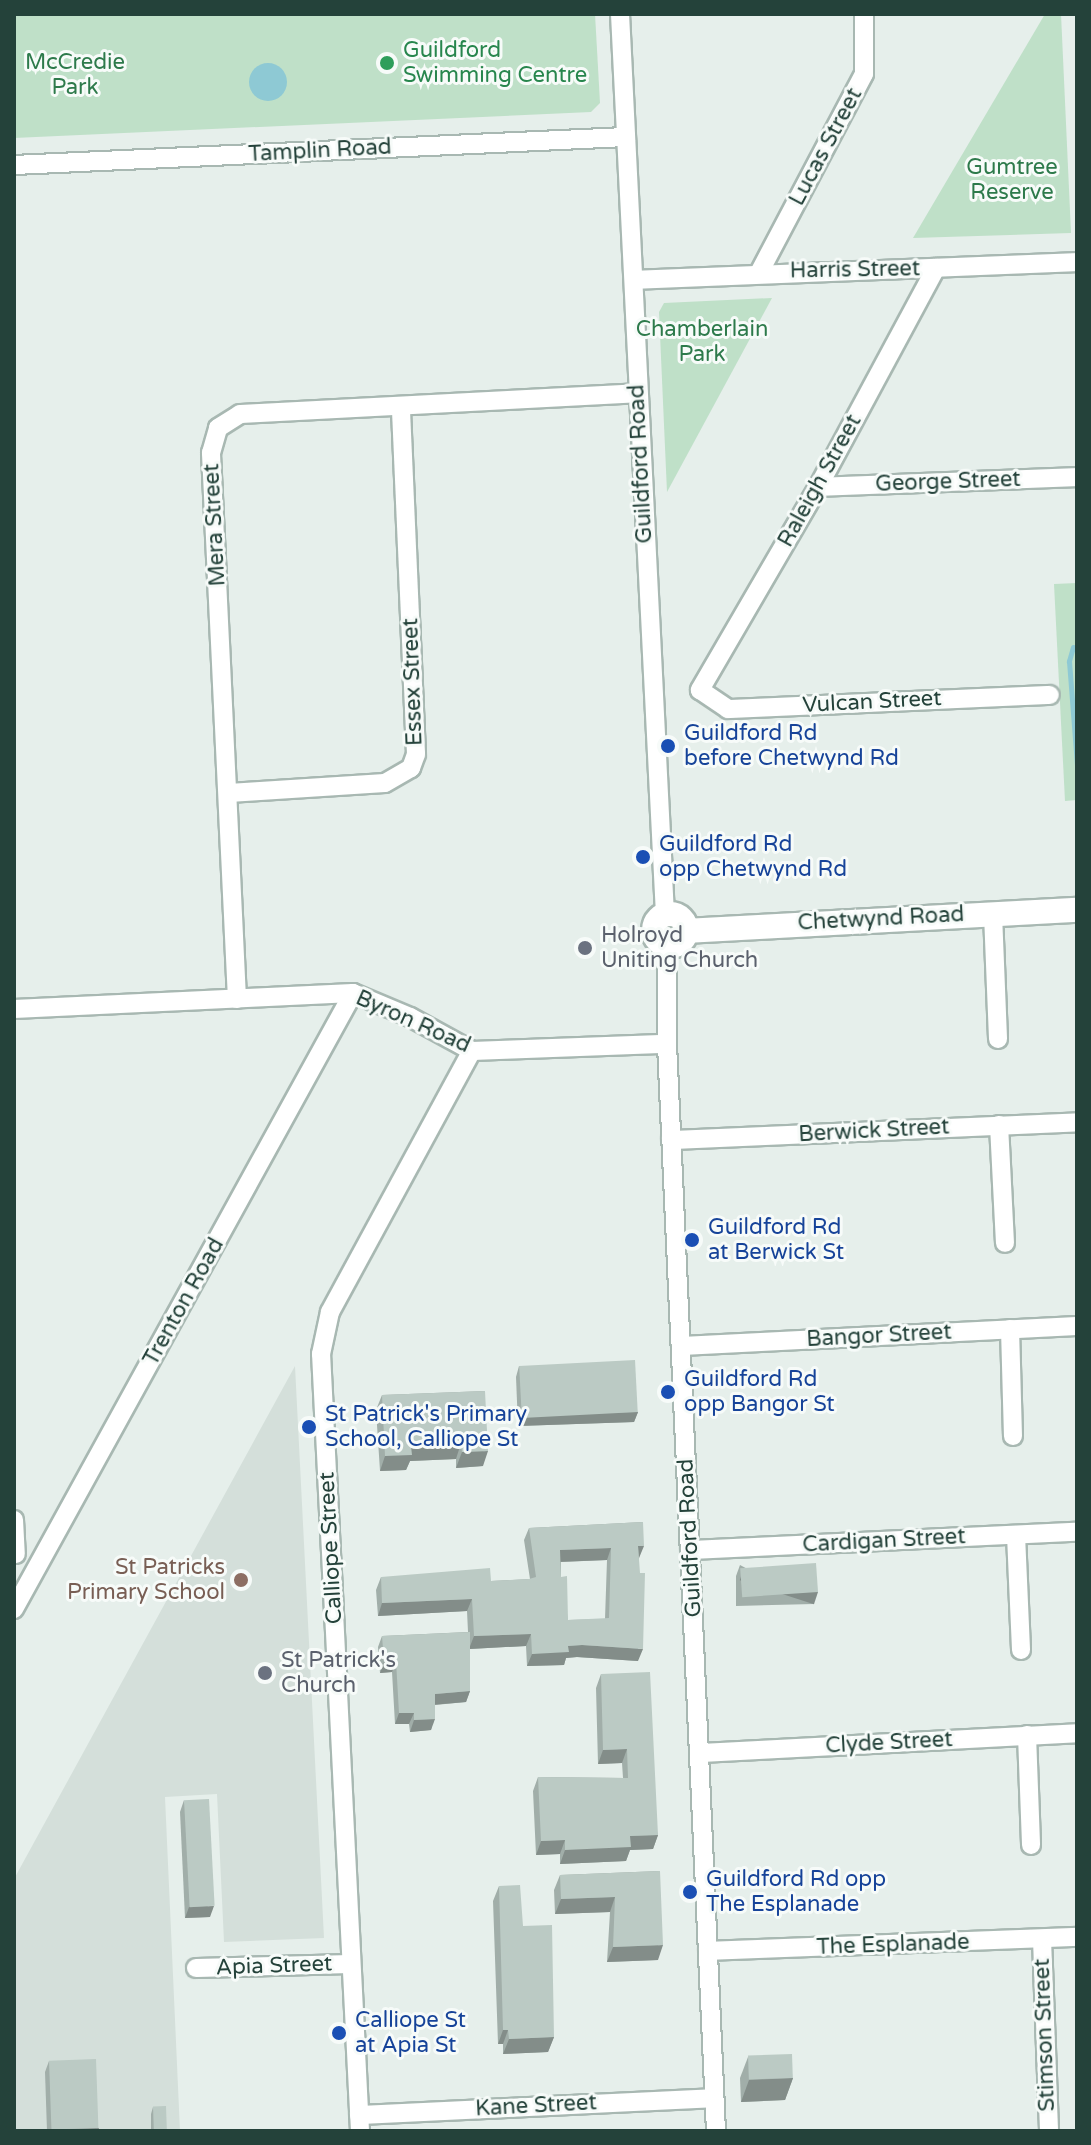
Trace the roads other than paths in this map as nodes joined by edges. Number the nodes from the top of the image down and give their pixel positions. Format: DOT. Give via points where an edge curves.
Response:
graph roads {
  1 [pos="620,14"];
  2 [pos="864,14"];
  3 [pos="626,137"];
  4 [pos="14,165"];
  5 [pos="1077,262"];
  6 [pos="936,268"];
  7 [pos="759,273"];
  8 [pos="634,280"];
  9 [pos="637,393"];
  10 [pos="401,407"];
  11 [pos="1077,477"];
  12 [pos="818,487"];
  13 [pos="700,690"];
  14 [pos="1050,695"];
  15 [pos="229,793"];
  16 [pos="1077,910"];
  17 [pos="993,914"];
  18 [pos="665,915"];
  19 [pos="676,938"];
  20 [pos="353,993"];
  21 [pos="237,999"];
  22 [pos="14,1009"];
  23 [pos="998,1039"];
  24 [pos="667,1044"];
  25 [pos="472,1051"];
  26 [pos="1077,1122"];
  27 [pos="999,1125"];
  28 [pos="671,1140"];
  29 [pos="1005,1243"];
  30 [pos="1077,1326"];
  31 [pos="1010,1329"];
  32 [pos="681,1346"];
  33 [pos="1013,1436"];
  34 [pos="14,1520"];
  35 [pos="1077,1532"];
  36 [pos="1016,1535"];
  37 [pos="690,1550"];
  38 [pos="15,1554"];
  39 [pos="36,1570"];
  40 [pos="14,1609"];
  41 [pos="1021,1650"];
  42 [pos="1077,1733"];
  43 [pos="1027,1735"];
  44 [pos="701,1753"];
  45 [pos="1031,1845"];
  46 [pos="1077,1937"];
  47 [pos="1042,1939"];
  48 [pos="708,1951"];
  49 [pos="351,1964"];
  50 [pos="196,1968"];
  51 [pos="714,2098"];
  52 [pos="359,2123"];
  53 [pos="716,2131"];
  54 [pos="1049,2131"];
  1 -- 3 [label="street, Guildford Road"];
  2 -- 7 [label="street, Lucas Street" via="864,74"];
  3 -- 4 [label="street, Tamplin Road"];
  3 -- 8 [label="street, Guildford Road"];
  5 -- 6 [label="street, Harris Street"];
  6 -- 7 [label="street, Harris Street"];
  6 -- 12 [label="street, Raleigh Street"];
  7 -- 8 [label="street, Harris Street"];
  8 -- 9 [label="street, Guildford Road"];
  9 -- 10 [label="street, Mera Street"];
  9 -- 18 [label="street, Guildford Road"];
  10 -- 15 [label="street, Essex Street" via="416,754 411,768 385,783"];
  10 -- 15 [label="street, Mera Street" via="240,414 218,428 211,453"];
  11 -- 12 [label="street, George Street"];
  12 -- 13 [label="street, Raleigh Street"];
  13 -- 14 [label="street, Vulcan Street" via="728,709"];
  15 -- 21 [label="street, Mera Street"];
  16 -- 17 [label="street, Chetwynd Road"];
  17 -- 19 [label="street, Chetwynd Road"];
  17 -- 23 [label="street"];
  18 -- 19 [label="street" via="679,917"];
  19 -- 24 [label="street, Guildford Road"];
  20 -- 21 [label="street, Byron Road"];
  20 -- 25 [label="street, Byron Road"];
  20 -- 39 [label="street, Trenton Road"];
  21 -- 22 [label="street, Byron Road"];
  24 -- 25 [label="street, Byron Road"];
  24 -- 28 [label="street, Guildford Road"];
  25 -- 49 [label="street, Calliope Street" via="323,1334"];
  26 -- 27 [label="street, Berwick Street"];
  27 -- 28 [label="street, Berwick Street"];
  27 -- 29 [label="street"];
  28 -- 32 [label="street, Guildford Road"];
  30 -- 31 [label="street, Bangor Street"];
  31 -- 32 [label="street, Bangor Street"];
  31 -- 33 [label="street"];
  32 -- 37 [label="street, Guildford Road"];
  34 -- 38 [label="street"];
  35 -- 36 [label="street, Cardigan Street"];
  36 -- 37 [label="street, Cardigan Street"];
  36 -- 41 [label="street"];
  37 -- 44 [label="street, Guildford Road"];
  38 -- 39 [label="street"];
  39 -- 40 [label="street, Trenton Road"];
  42 -- 43 [label="street, Clyde Street"];
  43 -- 44 [label="street, Clyde Street"];
  43 -- 45 [label="street"];
  44 -- 48 [label="street, Guildford Road"];
  46 -- 47 [label="street, The Esplanade"];
  47 -- 48 [label="street, The Esplanade"];
  47 -- 54 [label="street, Stimson Street"];
  48 -- 51 [label="street, Guildford Road"];
  49 -- 50 [label="street, Apia Street"];
  49 -- 52 [label="street, Calliope Street"];
  51 -- 52 [label="street, Kane Street"];
  51 -- 53 [label="street, Guildford Road"];
}
